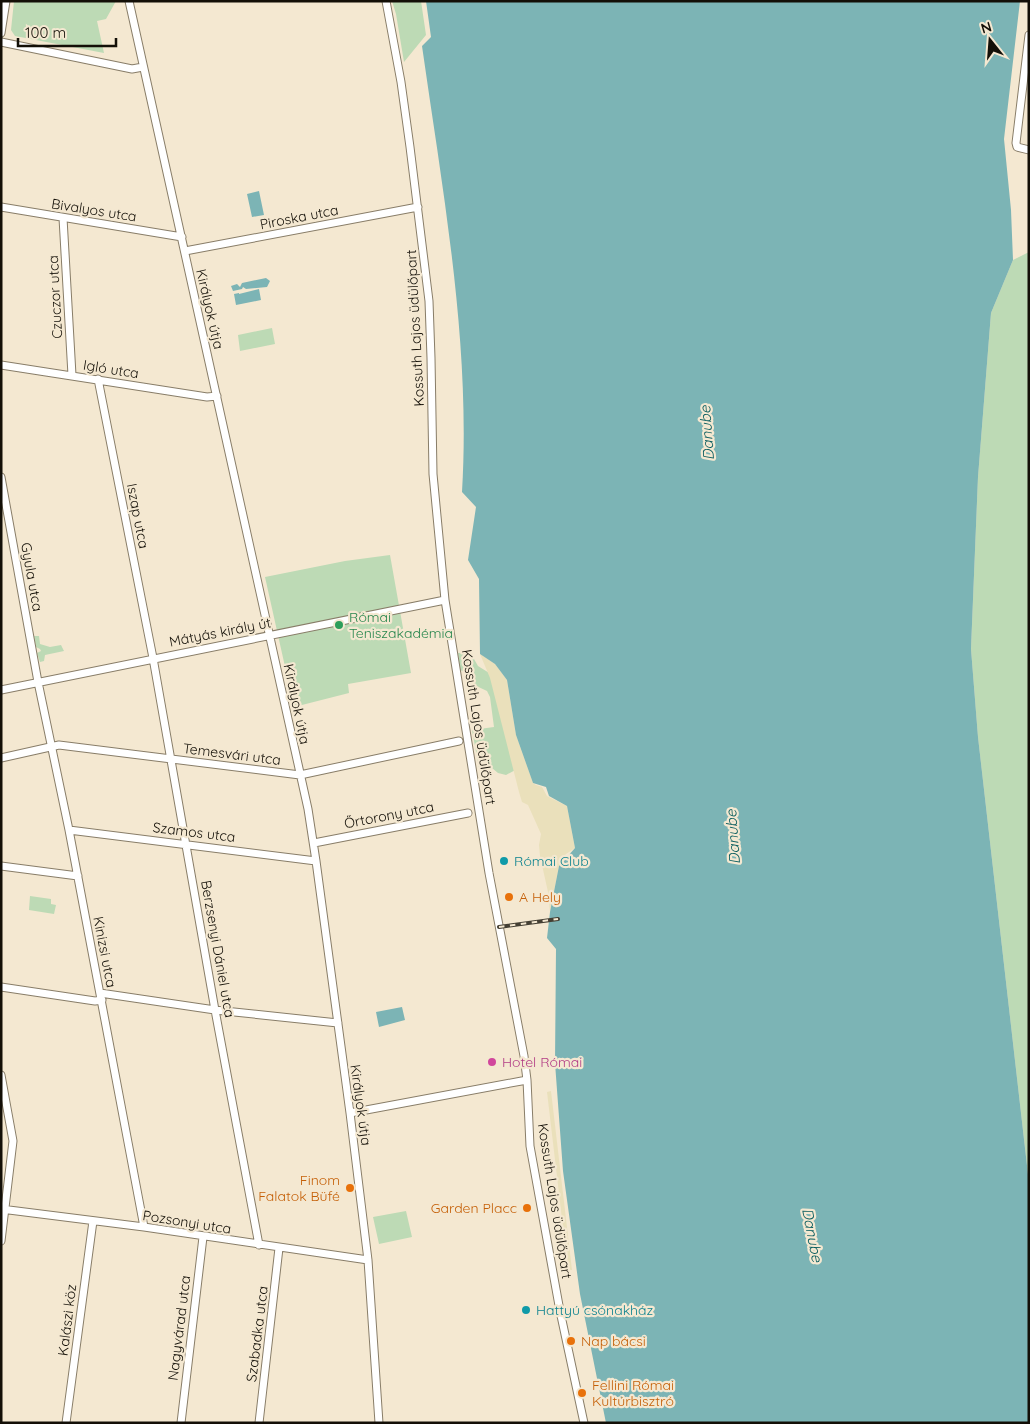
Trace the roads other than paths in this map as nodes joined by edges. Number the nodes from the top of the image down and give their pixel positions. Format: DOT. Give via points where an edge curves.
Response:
graph roads {
  1 [pos="6,1"];
  2 [pos="130,1"];
  3 [pos="386,1"];
  4 [pos="1,33"];
  5 [pos="1029,35"];
  6 [pos="1,42"];
  7 [pos="144,67"];
  8 [pos="1029,150"];
  9 [pos="1,207"];
  10 [pos="418,207"];
  11 [pos="63,218"];
  12 [pos="182,237"];
  13 [pos="185,251"];
  14 [pos="1,365"];
  15 [pos="72,375"];
  16 [pos="98,379"];
  17 [pos="217,396"];
  18 [pos="1,477"];
  19 [pos="445,600"];
  20 [pos="269,636"];
  21 [pos="153,658"];
  22 [pos="38,682"];
  23 [pos="1,690"];
  24 [pos="458,741"];
  25 [pos="53,747"];
  26 [pos="1,758"];
  27 [pos="171,760"];
  28 [pos="300,775"];
  29 [pos="468,813"];
  30 [pos="69,830"];
  31 [pos="187,843"];
  32 [pos="314,843"];
  33 [pos="316,860"];
  34 [pos="1,866"];
  35 [pos="78,876"];
  36 [pos="1,988"];
  37 [pos="101,997"];
  38 [pos="215,1010"];
  39 [pos="338,1023"];
  40 [pos="1,1075"];
  41 [pos="527,1080"];
  42 [pos="350,1113"];
  43 [pos="3,1209"];
  44 [pos="93,1220"];
  45 [pos="144,1228"];
  46 [pos="202,1237"];
  47 [pos="1,1241"];
  48 [pos="259,1245"];
  49 [pos="279,1248"];
  50 [pos="368,1260"];
  51 [pos="66,1423"];
  52 [pos="181,1423"];
  53 [pos="259,1423"];
  54 [pos="380,1423"];
  55 [pos="584,1423"];
  1 -- 4 [label="street"];
  2 -- 7 [label="street, Királyok útja"];
  3 -- 10 [label="street, Kossuth Lajos üdülőpart"];
  5 -- 8 [label="street" via="1016,143 1020,149"];
  6 -- 7 [label="street" via="132,69"];
  7 -- 12 [label="street, Királyok útja"];
  9 -- 11 [label="street, Bivalyos utca"];
  10 -- 13 [label="street, Piroska utca"];
  10 -- 19 [label="street, Kossuth Lajos üdülőpart" via="429,301 433,474"];
  11 -- 12 [label="street, Bivalyos utca"];
  11 -- 15 [label="street, Czuczor utca"];
  12 -- 13 [label="street, Királyok útja"];
  13 -- 17 [label="street, Királyok útja"];
  14 -- 15 [label="street, Igló utca"];
  15 -- 16 [label="street, Igló utca"];
  16 -- 17 [label="street, Igló utca"];
  16 -- 21 [label="street, Iszap utca"];
  17 -- 20 [label="street, Királyok útja"];
  18 -- 22 [label="street, Gyula utca"];
  19 -- 20 [label="street, Mátyás király út"];
  19 -- 41 [label="street, Kossuth Lajos üdülőpart"];
  20 -- 21 [label="street, Mátyás király út"];
  20 -- 28 [label="street, Királyok útja"];
  21 -- 22 [label="street, Mátyás király út"];
  21 -- 27 [label="street, Berzsenyi Dániel utca"];
  22 -- 23 [label="street, Mátyás király út"];
  22 -- 25 [label="street, Kinizsi utca"];
  24 -- 28 [label="street, Temesvári utca"];
  25 -- 26 [label="street, Temesvári utca"];
  25 -- 27 [label="street, Temesvári utca"];
  25 -- 30 [label="street, Kinizsi utca"];
  27 -- 28 [label="street, Temesvári utca"];
  27 -- 31 [label="street, Berzsenyi Dániel utca"];
  28 -- 32 [label="street, Királyok útja"];
  29 -- 32 [label="street, Őrtorony utca"];
  30 -- 31 [label="street, Szamos utca"];
  30 -- 35 [label="street, Kinizsi utca"];
  31 -- 33 [label="street, Szamos utca"];
  31 -- 38 [label="street, Berzsenyi Dániel utca"];
  32 -- 33 [label="street, Királyok útja"];
  33 -- 39 [label="street, Királyok útja"];
  34 -- 35 [label="street"];
  35 -- 37 [label="street, Kinizsi utca"];
  36 -- 37 [label="street" via="96,1001"];
  37 -- 38 [label="street"];
  37 -- 45 [label="street, Kinizsi utca"];
  38 -- 39 [label="street"];
  38 -- 48 [label="street, Berzsenyi Dániel utca"];
  39 -- 42 [label="street, Királyok útja"];
  40 -- 43 [label="street" via="13,1141"];
  41 -- 42 [label="street"];
  41 -- 55 [label="street, Kossuth Lajos üdülőpart" via="530,1146"];
  42 -- 50 [label="street, Királyok útja"];
  43 -- 44 [label="street, Pozsonyi utca"];
  43 -- 47 [label="street"];
  44 -- 45 [label="street, Pozsonyi utca"];
  44 -- 51 [label="street, Kalászi köz"];
  45 -- 46 [label="street, Pozsonyi utca"];
  46 -- 48 [label="street, Pozsonyi utca"];
  46 -- 52 [label="street, Nagyvárad utca"];
  48 -- 49 [label="street, Pozsonyi utca"];
  49 -- 50 [label="street, Pozsonyi utca"];
  49 -- 53 [label="street, Szabadka utca"];
  50 -- 54 [label="street, Királyok útja"];
}
